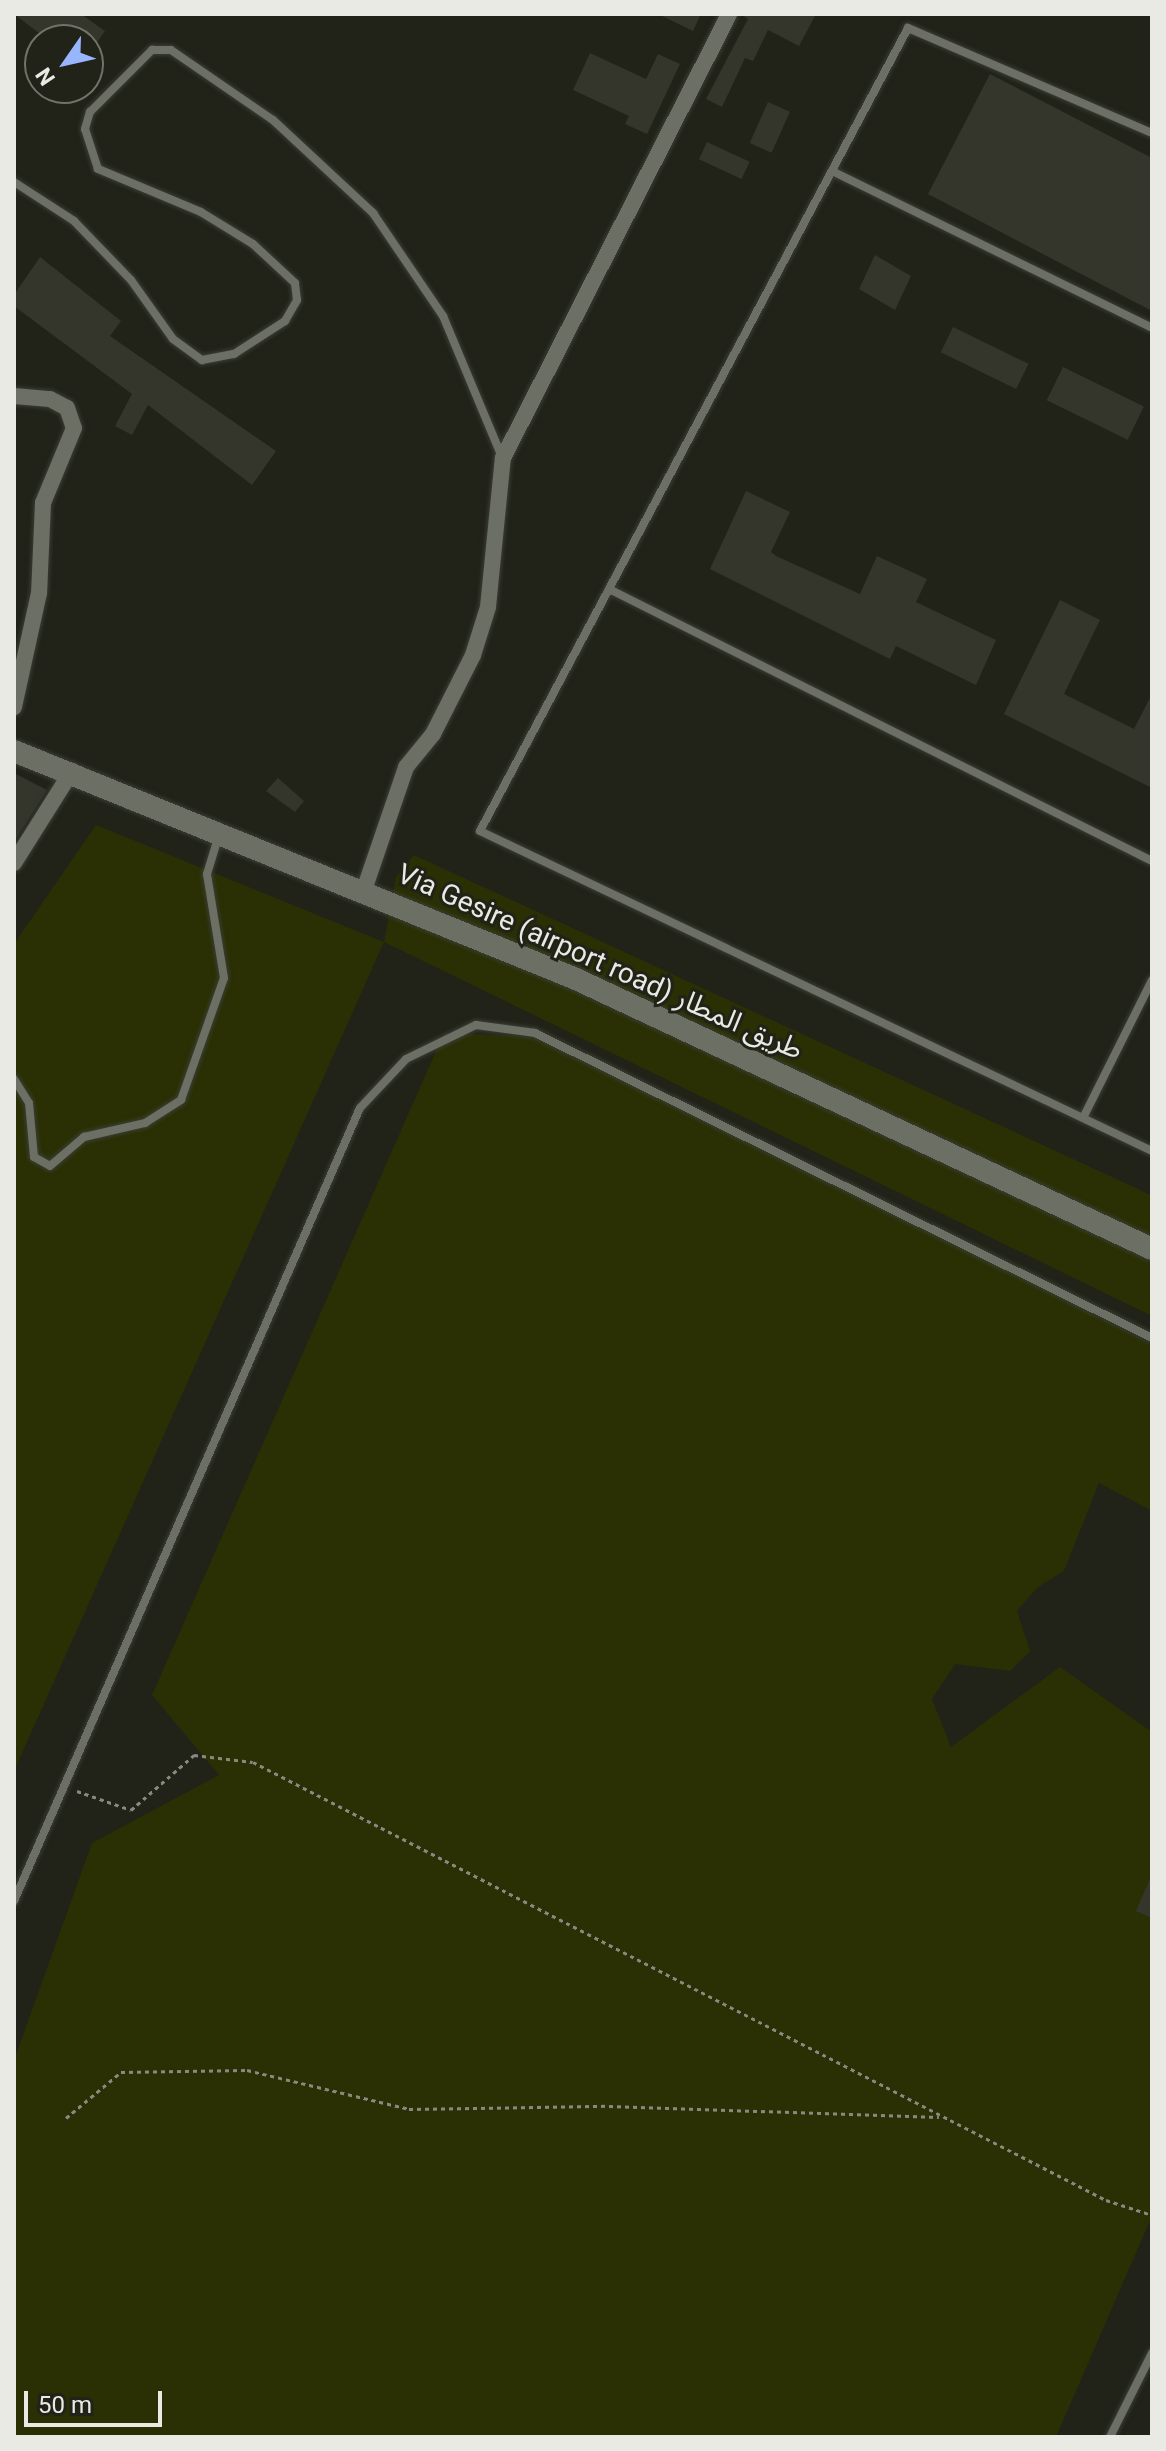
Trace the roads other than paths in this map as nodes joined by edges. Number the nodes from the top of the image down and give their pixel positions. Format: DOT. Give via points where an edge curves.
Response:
graph roads {
  1 [pos="729,14"];
  2 [pos="1152,133"];
  3 [pos="832,171"];
  4 [pos="14,182"];
  5 [pos="1152,328"];
  6 [pos="14,396"];
  7 [pos="503,458"];
  8 [pos="609,589"];
  9 [pos="14,707"];
  10 [pos="14,751"];
  11 [pos="72,771"];
  12 [pos="219,833"];
  13 [pos="1152,861"];
  14 [pos="14,863"];
  15 [pos="364,890"];
  16 [pos="1152,980"];
  17 [pos="14,1079"];
  18 [pos="1084,1116"];
  19 [pos="1152,1151"];
  20 [pos="1152,1249"];
  21 [pos="1152,1338"];
  22 [pos="14,1901"];
  23 [pos="1152,2353"];
  24 [pos="1110,2437"];
  1 -- 7 [label="street"];
  2 -- 3 [label="lane" via="908,28"];
  3 -- 5 [label="lane"];
  3 -- 8 [label="lane"];
  4 -- 7 [label="lane" via="74,221 131,280 173,339 202,360 234,354 285,321 297,300 295,283 253,244 201,212 98,169 85,129 90,112 152,50 171,50 273,120 373,213 443,316"];
  6 -- 9 [label="street" via="50,399 67,408 74,428 43,503 39,593"];
  7 -- 15 [label="street" via="488,607 473,655 433,734 406,767"];
  8 -- 13 [label="lane"];
  8 -- 18 [label="lane" via="480,831"];
  10 -- 11 [label="main road, Via Gesire (airport road) طريق المطار"];
  11 -- 12 [label="main road, Via Gesire (airport road) طريق المطار"];
  11 -- 14 [label="street"];
  12 -- 15 [label="main road, Via Gesire (airport road) طريق المطار"];
  12 -- 17 [label="lane" via="207,874 224,978 181,1100 145,1123 84,1137 50,1166 34,1157 29,1103"];
  15 -- 20 [label="main road, Via Gesire (airport road) طريق المطار" via="576,979"];
  16 -- 18 [label="lane"];
  18 -- 19 [label="lane"];
  21 -- 22 [label="lane" via="535,1033 476,1025 406,1059 360,1108"];
  23 -- 24 [label="lane"];
}
